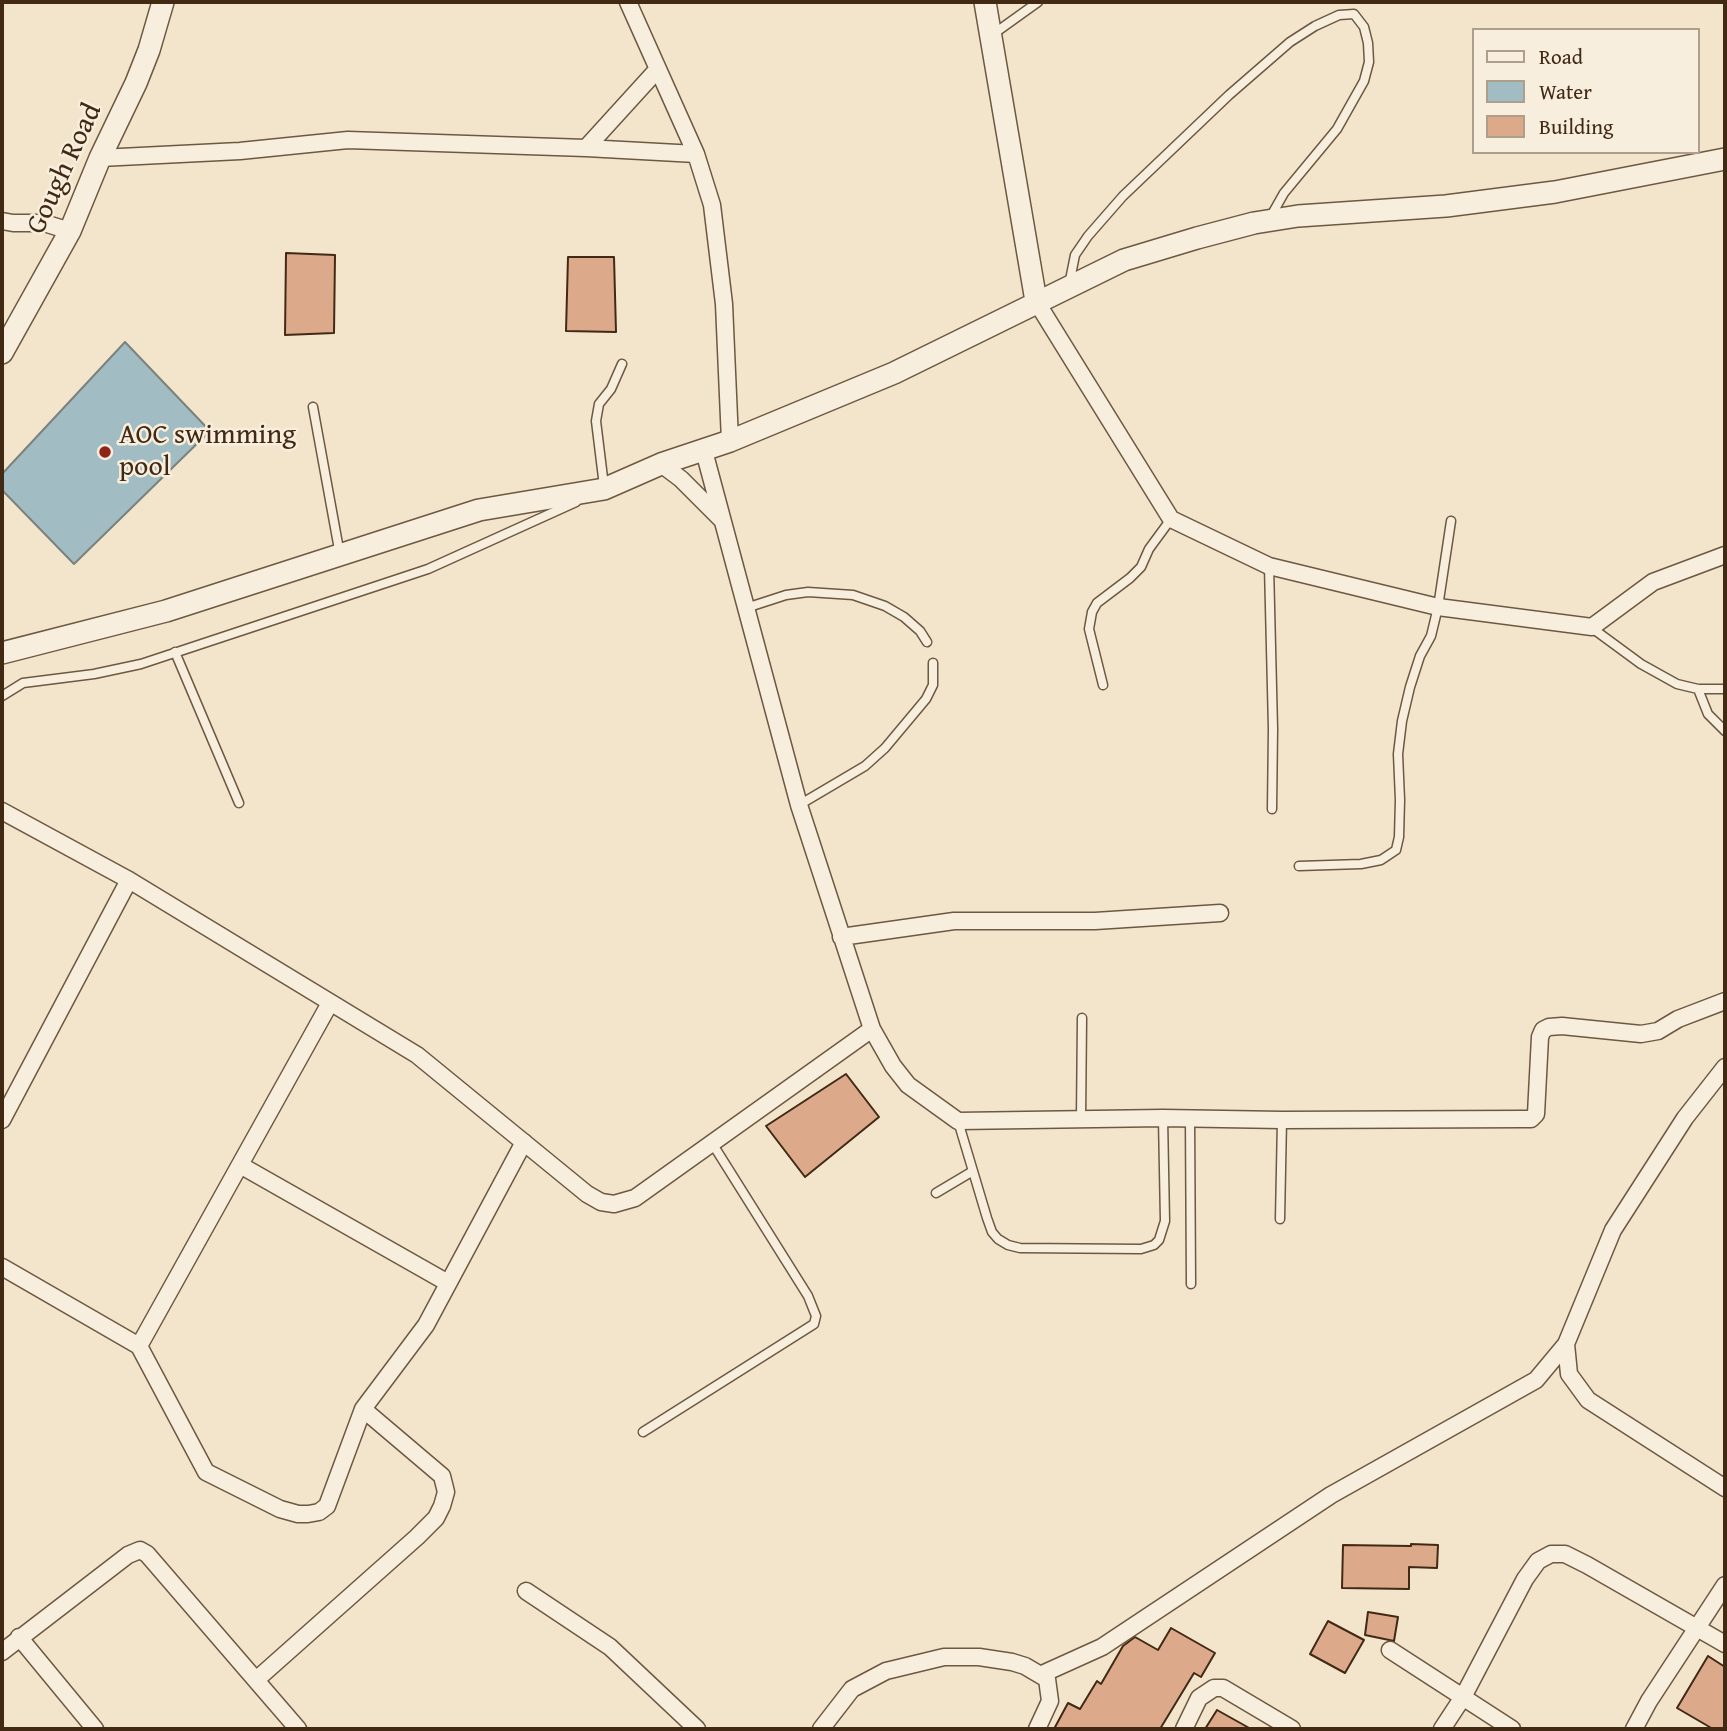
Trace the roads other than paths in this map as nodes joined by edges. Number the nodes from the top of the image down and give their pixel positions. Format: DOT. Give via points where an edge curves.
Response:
graph roads {
  1 [pos="163,2"];
  2 [pos="628,2"];
  3 [pos="985,2"];
  4 [pos="1038,2"];
  5 [pos="990,37"];
  6 [pos="657,71"];
  7 [pos="586,148"];
  8 [pos="695,155"];
  9 [pos="100,158"];
  10 [pos="1725,159"];
  11 [pos="2,220"];
  12 [pos="1268,221"];
  13 [pos="70,231"];
  14 [pos="1069,286"];
  15 [pos="1036,301"];
  16 [pos="2,353"];
  17 [pos="622,364"];
  18 [pos="313,407"];
  19 [pos="730,441"];
  20 [pos="704,451"];
  21 [pos="661,464"];
  22 [pos="604,489"];
  23 [pos="1171,519"];
  24 [pos="722,521"];
  25 [pos="1451,521"];
  26 [pos="340,555"];
  27 [pos="1725,555"];
  28 [pos="1269,566"];
  29 [pos="1438,607"];
  30 [pos="746,608"];
  31 [pos="1592,627"];
  32 [pos="927,642"];
  33 [pos="175,652"];
  34 [pos="2,653"];
  35 [pos="933,663"];
  36 [pos="1104,685"];
  37 [pos="1698,689"];
  38 [pos="1725,689"];
  39 [pos="2,696"];
  40 [pos="1725,731"];
  41 [pos="239,803"];
  42 [pos="799,805"];
  43 [pos="1272,810"];
  44 [pos="2,811"];
  45 [pos="1299,866"];
  46 [pos="129,880"];
  47 [pos="1220,914"];
  48 [pos="841,937"];
  49 [pos="1725,1000"];
  50 [pos="330,1003"];
  51 [pos="1082,1018"];
  52 [pos="872,1029"];
  53 [pos="1725,1067"];
  54 [pos="1163,1118"];
  55 [pos="1190,1118"];
  56 [pos="2,1119"];
  57 [pos="1081,1119"];
  58 [pos="1282,1120"];
  59 [pos="958,1121"];
  60 [pos="524,1142"];
  61 [pos="712,1143"];
  62 [pos="240,1164"];
  63 [pos="973,1171"];
  64 [pos="936,1193"];
  65 [pos="1280,1219"];
  66 [pos="2,1267"];
  67 [pos="448,1283"];
  68 [pos="1191,1284"];
  69 [pos="1566,1344"];
  70 [pos="139,1346"];
  71 [pos="363,1409"];
  72 [pos="643,1432"];
  73 [pos="1725,1489"];
  74 [pos="1725,1585"];
  75 [pos="526,1591"];
  76 [pos="1698,1627"];
  77 [pos="19,1637"];
  78 [pos="1725,1644"];
  79 [pos="1390,1650"];
  80 [pos="2,1652"];
  81 [pos="1040,1675"];
  82 [pos="256,1679"];
  83 [pos="1463,1697"];
  84 [pos="95,1729"];
  85 [pos="298,1729"];
  86 [pos="697,1729"];
  87 [pos="821,1729"];
  88 [pos="1037,1729"];
  89 [pos="1184,1729"];
  90 [pos="1292,1729"];
  91 [pos="1442,1729"];
  92 [pos="1513,1729"];
  93 [pos="1634,1729"];
  1 -- 9 [label="street, Gough Road" via="136,83"];
  2 -- 6 [label="street"];
  3 -- 5 [label="street"];
  4 -- 5 [label="lane"];
  5 -- 15 [label="street"];
  6 -- 7 [label="street"];
  6 -- 8 [label="street"];
  7 -- 8 [label="street"];
  7 -- 9 [label="street" via="348,140"];
  8 -- 19 [label="street" via="712,205 718,247"];
  9 -- 13 [label="street, Gough Road"];
  10 -- 12 [label="street" via="1555,192"];
  11 -- 13 [label="street" via="44,223"];
  12 -- 14 [label="street" via="1124,260"];
  12 -- 14 [label="lane" via="1284,193 1337,129 1364,81 1368,43 1354,14 1339,15 1290,42 1123,196 1075,255"];
  13 -- 16 [label="street, Gough Road"];
  14 -- 15 [label="street"];
  15 -- 19 [label="street" via="894,373"];
  15 -- 23 [label="street"];
  17 -- 22 [label="lane" via="599,404 596,421"];
  18 -- 26 [label="lane"];
  19 -- 20 [label="street"];
  20 -- 21 [label="street"];
  20 -- 24 [label="street"];
  21 -- 22 [label="street"];
  21 -- 24 [label="street"];
  22 -- 26 [label="street" via="479,510"];
  22 -- 33 [label="lane" via="428,569"];
  23 -- 28 [label="street"];
  23 -- 36 [label="lane" via="1140,567 1092,612 1088,629"];
  24 -- 30 [label="street"];
  25 -- 29 [label="lane"];
  26 -- 34 [label="street" via="166,611"];
  27 -- 31 [label="street" via="1653,582"];
  28 -- 29 [label="street"];
  28 -- 43 [label="lane"];
  29 -- 31 [label="street"];
  29 -- 45 [label="lane" via="1402,721 1396,850 1381,860 1361,864"];
  30 -- 32 [label="lane" via="808,592 853,595 886,606"];
  30 -- 42 [label="street"];
  31 -- 37 [label="lane" via="1641,664 1677,684"];
  33 -- 39 [label="lane" via="94,674 23,683"];
  33 -- 41 [label="lane"];
  35 -- 42 [label="lane" via="933,685 926,699 886,748"];
  37 -- 38 [label="lane"];
  37 -- 40 [label="lane" via="1708,714"];
  42 -- 48 [label="street"];
  44 -- 46 [label="street"];
  46 -- 50 [label="street"];
  46 -- 56 [label="street"];
  47 -- 48 [label="street" via="1095,921 954,921"];
  48 -- 52 [label="street"];
  49 -- 58 [label="street" via="1658,1031 1641,1034 1562,1026 1543,1030 1536,1111 1531,1119"];
  50 -- 60 [label="street" via="417,1055"];
  50 -- 62 [label="street"];
  51 -- 57 [label="lane"];
  52 -- 59 [label="street" via="908,1085"];
  52 -- 61 [label="street"];
  53 -- 69 [label="street" via="1685,1118 1613,1230"];
  54 -- 55 [label="street"];
  54 -- 57 [label="street"];
  54 -- 63 [label="lane" via="1165,1221 1159,1240 1141,1250 1008,1245 992,1232"];
  55 -- 58 [label="street"];
  55 -- 68 [label="lane"];
  57 -- 59 [label="street"];
  58 -- 65 [label="lane"];
  59 -- 63 [label="lane"];
  60 -- 61 [label="street" via="587,1194 614,1204 635,1198"];
  60 -- 67 [label="street"];
  61 -- 72 [label="lane" via="816,1316 814,1324"];
  62 -- 67 [label="street"];
  62 -- 70 [label="street"];
  63 -- 64 [label="lane"];
  66 -- 70 [label="street"];
  67 -- 71 [label="street" via="419,1334"];
  69 -- 73 [label="street" via="1569,1374 1588,1400"];
  69 -- 81 [label="street" via="1536,1380 1331,1495 1102,1647"];
  70 -- 71 [label="street" via="206,1472 280,1509 308,1514 327,1506"];
  71 -- 82 [label="street" via="442,1476 446,1492 442,1506 417,1537"];
  74 -- 76 [label="street"];
  75 -- 86 [label="street" via="610,1647"];
  76 -- 78 [label="street"];
  76 -- 83 [label="street" via="1587,1565 1565,1555 1551,1555 1538,1561 1525,1579"];
  76 -- 93 [label="street"];
  77 -- 80 [label="street"];
  77 -- 82 [label="street" via="140,1550"];
  77 -- 84 [label="street"];
  79 -- 83 [label="street"];
  81 -- 87 [label="street" via="1025,1665 979,1657 944,1657 886,1671 852,1689"];
  81 -- 88 [label="street" via="1047,1679 1050,1701"];
  82 -- 85 [label="street"];
  83 -- 91 [label="street"];
  83 -- 92 [label="street"];
  89 -- 90 [label="street" via="1199,1698 1214,1688 1223,1688"];
}
